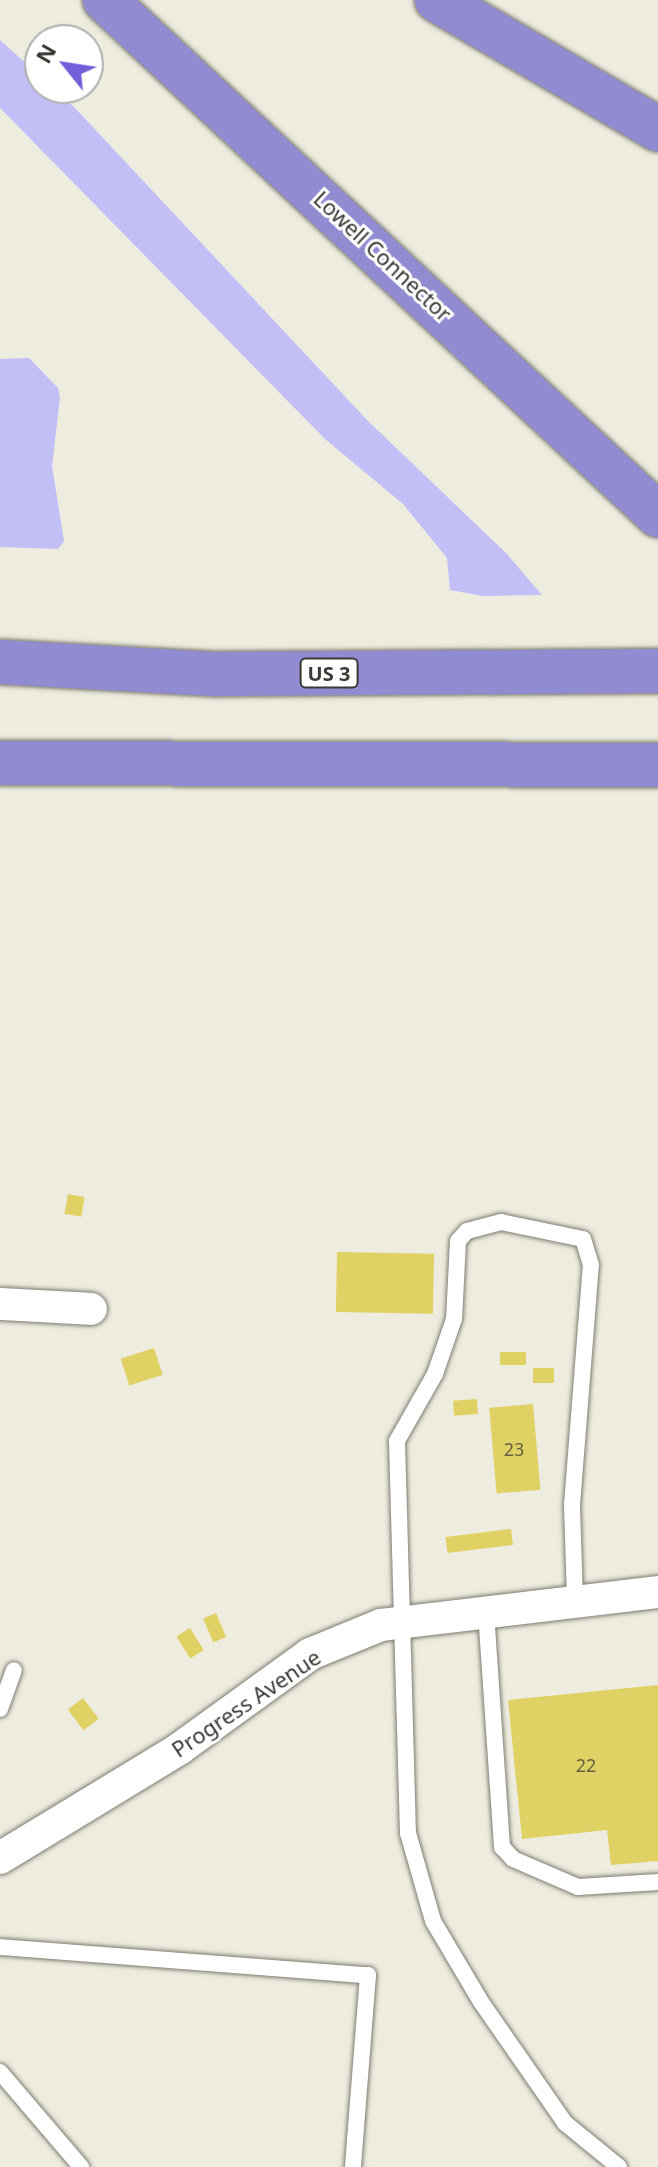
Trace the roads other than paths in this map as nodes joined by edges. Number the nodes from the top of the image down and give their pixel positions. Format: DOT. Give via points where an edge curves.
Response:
graph roads {
  1 [pos="105,0"];
  2 [pos="437,0"];
  3 [pos="658,129"];
  4 [pos="658,515"];
  5 [pos="0,662"];
  6 [pos="658,671"];
  7 [pos="0,763"];
  8 [pos="658,765"];
  9 [pos="0,1304"];
  10 [pos="91,1309"];
  11 [pos="658,1592"];
  12 [pos="575,1601"];
  13 [pos="486,1612"];
  14 [pos="405,1622"];
  15 [pos="14,1670"];
  16 [pos="0,1709"];
  17 [pos="0,1858"];
  18 [pos="658,1882"];
  19 [pos="0,1947"];
  20 [pos="0,2072"];
  21 [pos="81,2167"];
  22 [pos="353,2167"];
  23 [pos="619,2167"];
  1 -- 4 [label="highway, Lowell Connector"];
  2 -- 3 [label="highway"];
  5 -- 6 [label="highway, US 3" via="218,674"];
  7 -- 8 [label="highway"];
  9 -- 10 [label="street"];
  11 -- 12 [label="street, Progress Avenue"];
  12 -- 13 [label="street, Progress Avenue"];
  12 -- 14 [label="lane" via="572,1505 591,1265 583,1239 501,1222 467,1231 458,1241 454,1319 435,1374 397,1441"];
  13 -- 14 [label="street, Progress Avenue"];
  13 -- 18 [label="lane" via="502,1847 535,1871 578,1887"];
  14 -- 17 [label="street, Progress Avenue" via="381,1625 310,1654 179,1749"];
  14 -- 23 [label="lane" via="408,1833 433,1921 565,2123"];
  15 -- 16 [label="lane"];
  19 -- 22 [label="lane" via="368,1975"];
  20 -- 21 [label="lane"];
}
